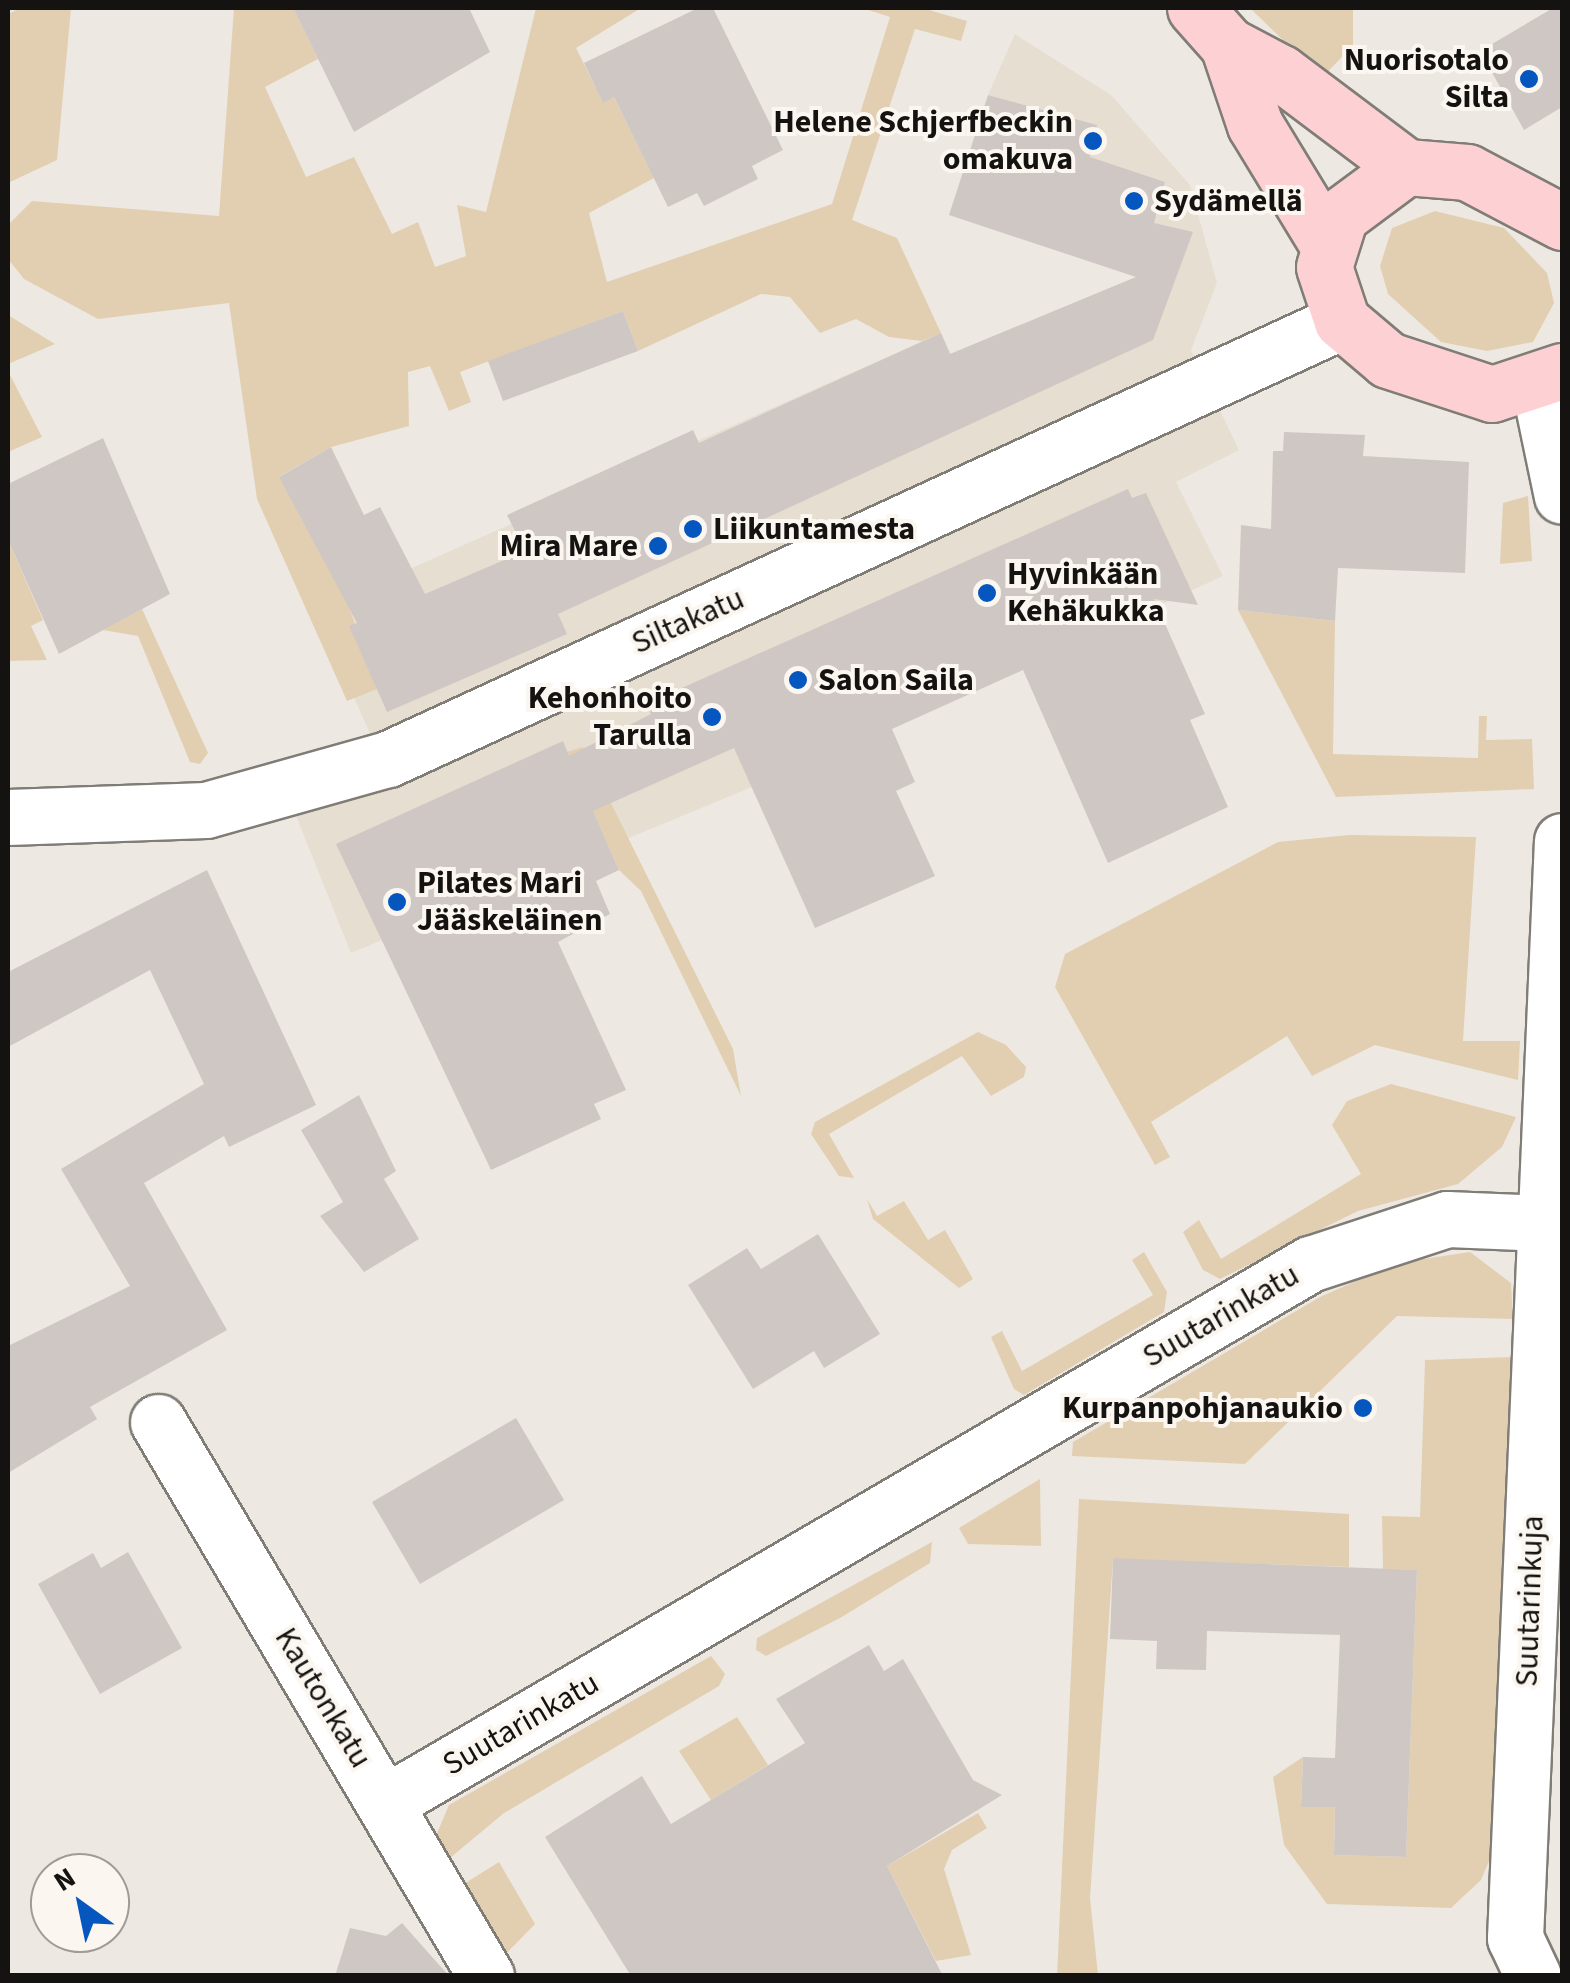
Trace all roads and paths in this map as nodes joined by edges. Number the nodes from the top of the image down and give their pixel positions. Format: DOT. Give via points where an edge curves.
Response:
graph roads {
  1 [pos="1212,26"];
  2 [pos="1406,168"];
  3 [pos="1562,222"];
  4 [pos="1326,242"];
  5 [pos="1342,321"];
  6 [pos="1550,379"];
  7 [pos="1562,496"];
  8 [pos="8,817"];
  9 [pos="1562,841"];
  10 [pos="1545,1222"];
  11 [pos="158,1422"];
  12 [pos="384,1803"];
  13 [pos="486,1976"];
  14 [pos="1532,1976"];
  1 -- 2 [label="street"];
  1 -- 4 [label="street" via="1256,125"];
  2 -- 3 [label="street" via="1466,172"];
  2 -- 4 [label="street" via="1363,192"];
  4 -- 5 [label="street" via="1328,290"];
  5 -- 6 [label="street" via="1364,346 1440,382 1492,394"];
  5 -- 8 [label="street, Siltakatu" via="388,759 206,810"];
  6 -- 7 [label="street"];
  9 -- 10 [label="street"];
  10 -- 12 [label="street, Suutarinkatu" via="1447,1219 1310,1264"];
  10 -- 14 [label="street, Suutarinkuja" via="1514,1938"];
  11 -- 12 [label="street, Kautonkatu"];
  12 -- 13 [label="street, Kautonkatu"];
}
